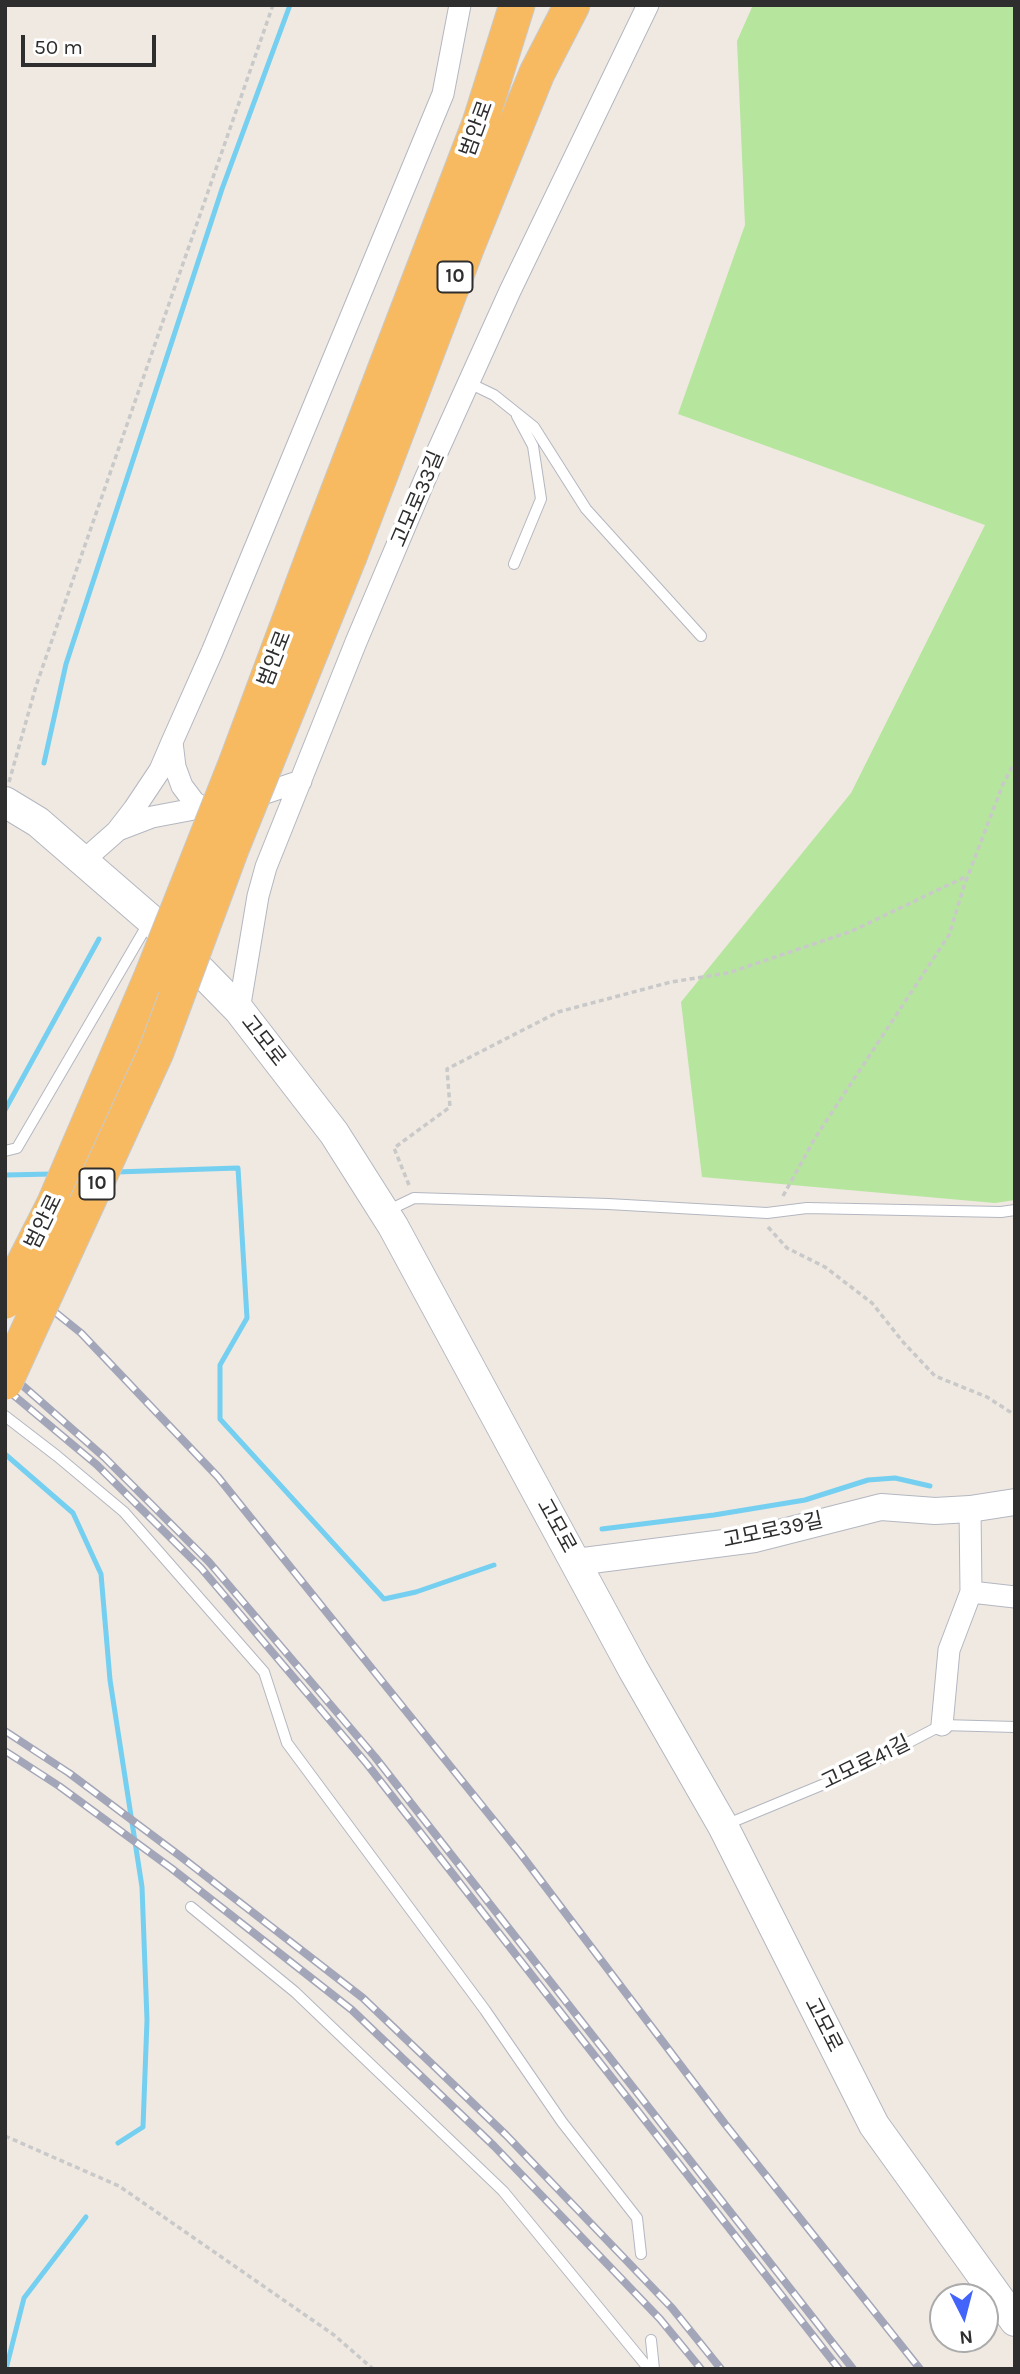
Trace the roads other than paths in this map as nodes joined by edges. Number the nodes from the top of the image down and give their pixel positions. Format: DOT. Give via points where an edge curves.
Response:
graph roads {
  1 [pos="460,5"];
  2 [pos="517,5"];
  3 [pos="572,5"];
  4 [pos="648,5"];
  5 [pos="469,383"];
  6 [pos="516,412"];
  7 [pos="334,548"];
  8 [pos="514,565"];
  9 [pos="701,636"];
  10 [pos="172,742"];
  11 [pos="301,780"];
  12 [pos="7,792"];
  13 [pos="204,808"];
  14 [pos="117,831"];
  15 [pos="83,861"];
  16 [pos="150,919"];
  17 [pos="239,1010"];
  18 [pos="11,1149"];
  19 [pos="1015,1210"];
  20 [pos="384,1212"];
  21 [pos="5,1301"];
  22 [pos="5,1382"];
  23 [pos="5,1416"];
  24 [pos="1015,1502"];
  25 [pos="970,1509"];
  26 [pos="576,1562"];
  27 [pos="971,1592"];
  28 [pos="1015,1597"];
  29 [pos="942,1725"];
  30 [pos="1015,1727"];
  31 [pos="723,1826"];
  32 [pos="191,1907"];
  33 [pos="641,2254"];
  34 [pos="1015,2321"];
  35 [pos="651,2340"];
  36 [pos="651,2369"];
  1 -- 10 [label="street" via="443,94"];
  2 -- 7 [label="highway, 범안로 / 10"];
  3 -- 7 [label="highway, 10" via="537,73 467,246"];
  4 -- 5 [label="street, 고모로33길"];
  5 -- 6 [label="lane"];
  5 -- 11 [label="street, 고모로33길"];
  6 -- 8 [label="lane" via="533,446 541,499"];
  6 -- 9 [label="lane" via="534,426 586,509"];
  7 -- 21 [label="highway, 범안로 / 10, bridge" via="236,764 144,997 54,1205"];
  7 -- 22 [label="highway, 범안로 / 10, bridge" via="236,836 156,1052"];
  10 -- 13 [label="street" via="182,786"];
  10 -- 14 [label="street" via="148,789"];
  11 -- 13 [label="street"];
  11 -- 17 [label="street, 고모로33길" via="266,867"];
  12 -- 15 [label="main road, 고모로"];
  13 -- 14 [label="street" via="152,817"];
  14 -- 15 [label="street"];
  15 -- 16 [label="main road, 고모로"];
  16 -- 17 [label="main road, 고모로"];
  16 -- 18 [label="lane"];
  17 -- 20 [label="main road, 고모로" via="334,1133"];
  19 -- 20 [label="lane" via="807,1208 775,1212 414,1198"];
  20 -- 26 [label="main road, 고모로"];
  23 -- 33 [label="lane" via="124,1512 264,1672 287,1743 637,2218"];
  24 -- 25 [label="street, 고모로39길"];
  25 -- 26 [label="street, 고모로39길" via="881,1507 755,1539"];
  25 -- 27 [label="street"];
  26 -- 31 [label="main road, 고모로"];
  27 -- 28 [label="street"];
  27 -- 29 [label="street" via="949,1650"];
  29 -- 30 [label="lane, 고모로41길"];
  29 -- 31 [label="lane, 고모로41길" via="846,1775"];
  31 -- 34 [label="main road, 고모로" via="873,2125"];
  32 -- 36 [label="lane" via="295,1992 503,2191"];
  35 -- 36 [label="lane"];
}
